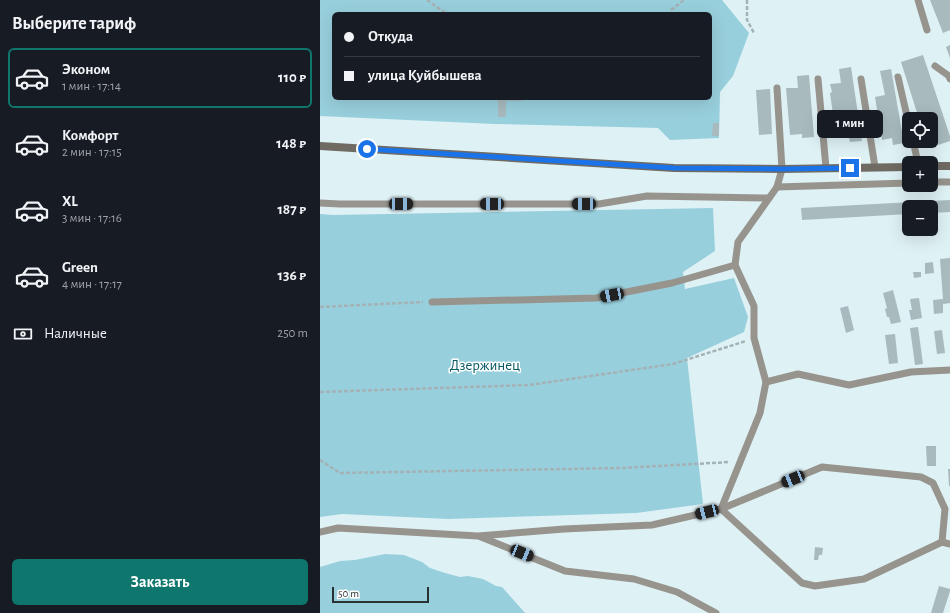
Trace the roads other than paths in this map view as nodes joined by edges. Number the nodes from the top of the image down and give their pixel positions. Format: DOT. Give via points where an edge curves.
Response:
graph roads {
  1 [pos="918,0"];
  2 [pos="927,30"];
  3 [pos="935,66"];
  4 [pos="898,78"];
  5 [pos="818,79"];
  6 [pos="861,79"];
  7 [pos="950,79"];
  8 [pos="777,88"];
  9 [pos="906,112"];
  10 [pos="320,146"];
  11 [pos="938,166"];
  12 [pos="950,166"];
  13 [pos="875,167"];
  14 [pos="902,167"];
  15 [pos="826,168"];
  16 [pos="782,169"];
  17 [pos="938,182"];
  18 [pos="950,182"];
  19 [pos="902,183"];
  20 [pos="777,187"];
  21 [pos="769,198"];
  22 [pos="320,203"];
  23 [pos="735,265"];
  24 [pos="432,302"];
  25 [pos="950,370"];
  26 [pos="766,382"];
  27 [pos="721,509"];
  28 [pos="320,532"];
  29 [pos="478,536"];
  30 [pos="942,542"];
  31 [pos="950,544"];
  32 [pos="716,613"];
  1 -- 2 [label="lane"];
  3 -- 7 [label="lane"];
  4 -- 9 [label="lane"];
  5 -- 15 [label="lane"];
  6 -- 13 [label="lane"];
  8 -- 16 [label="lane"];
  10 -- 16 [label="main road" via="674,168"];
  11 -- 12 [label="main road"];
  13 -- 14 [label="main road"];
  13 -- 15 [label="main road"];
  15 -- 16 [label="main road"];
  16 -- 20 [label="lane"];
  17 -- 18 [label="lane"];
  19 -- 20 [label="lane"];
  20 -- 21 [label="lane"];
  21 -- 22 [label="lane" via="647,196 599,204"];
  21 -- 23 [label="lane" via="738,242"];
  23 -- 24 [label="lane" via="672,283 596,298"];
  23 -- 26 [label="lane" via="754,306 754,338"];
  25 -- 26 [label="lane" via="911,372 849,385 798,374"];
  26 -- 27 [label="lane" via="760,412"];
  27 -- 29 [label="lane" via="652,525"];
  27 -- 30 [label="lane" via="802,583 815,586 864,579"];
  27 -- 30 [label="lane" via="822,467 921,477 934,483 945,510"];
  28 -- 29 [label="lane" via="338,528"];
  29 -- 32 [label="lane" via="565,571 634,579 677,592"];
  30 -- 31 [label="lane"];
}
